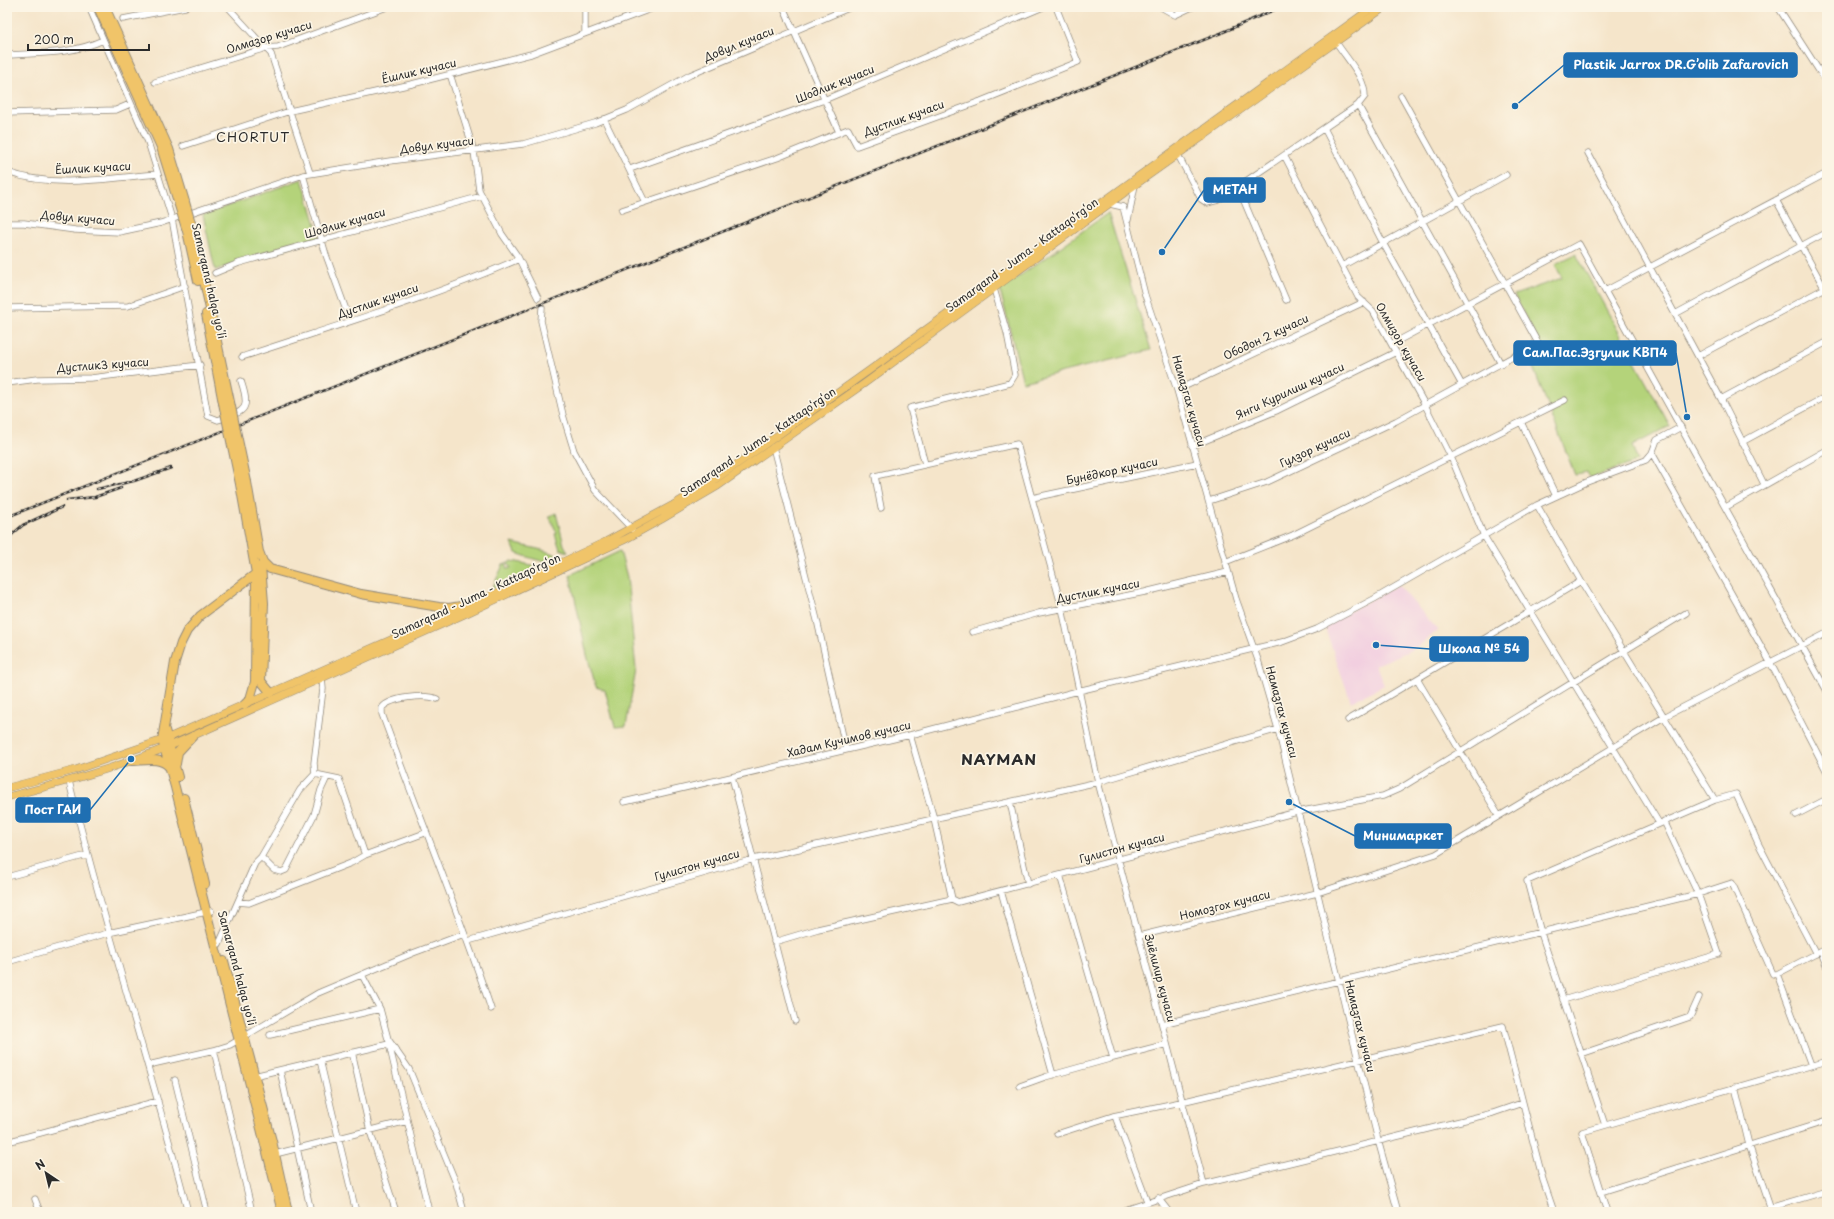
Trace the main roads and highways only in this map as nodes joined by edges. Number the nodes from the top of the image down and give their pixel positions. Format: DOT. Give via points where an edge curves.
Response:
graph roads {
  1 [pos="98,7"];
  2 [pos="104,7"];
  3 [pos="1373,7"];
  4 [pos="1385,7"];
  5 [pos="1320,50"];
  6 [pos="182,202"];
  7 [pos="960,309"];
  8 [pos="827,404"];
  9 [pos="243,483"];
  10 [pos="258,549"];
  11 [pos="255,562"];
  12 [pos="259,571"];
  13 [pos="244,582"];
  14 [pos="473,604"];
  15 [pos="271,693"];
  16 [pos="244,705"];
  17 [pos="193,736"];
  18 [pos="165,741"];
  19 [pos="131,761"];
  20 [pos="172,767"];
  21 [pos="7,788"];
  22 [pos="7,797"];
  23 [pos="208,911"];
  24 [pos="241,1039"];
  25 [pos="282,1212"];
  26 [pos="288,1212"];
  1 -- 6 [label="highway, Samarqand halqa yoʻli" via="162,147"];
  2 -- 6 [label="highway, Samarqand halqa yoʻli" via="169,149"];
  3 -- 5 [label="main road, Samarqand - Juma - Kattaqo‘rg‘on"];
  4 -- 5 [label="main road, Samarqand - Juma - Kattaqo‘rg‘on" via="1336,42"];
  5 -- 7 [label="main road, Samarqand - Juma - Kattaqo‘rg‘on"];
  5 -- 7 [label="main road, Samarqand - Juma - Kattaqo‘rg‘on" via="994,289"];
  6 -- 9 [label="highway, Samarqand halqa yoʻli, bridge"];
  7 -- 8 [label="main road, Samarqand - Juma - Kattaqo‘rg‘on" via="865,383"];
  8 -- 14 [label="main road, Samarqand - Juma - Kattaqo‘rg‘on" via="713,481 632,529"];
  8 -- 17 [label="main road, Samarqand - Juma - Kattaqo‘rg‘on" via="718,486 645,530"];
  9 -- 10 [label="highway, Samarqand halqa yoʻli"];
  9 -- 11 [label="highway, Samarqand halqa yoʻli"];
  10 -- 12 [label="highway, Samarqand halqa yoʻli"];
  10 -- 14 [label="highway" via="263,562 270,569 342,590 439,607"];
  11 -- 12 [label="highway, Samarqand halqa yoʻli"];
  11 -- 13 [label="highway" via="253,572"];
  12 -- 13 [label="highway, Samarqand halqa yoʻli"];
  12 -- 15 [label="highway, Samarqand halqa yoʻli" via="264,622 261,681"];
  12 -- 16 [label="highway, Samarqand halqa yoʻli" via="255,682 250,698"];
  13 -- 18 [label="highway, Samarqand halqa yoʻli" via="200,616 187,631 175,662"];
  14 -- 15 [label="main road, Samarqand - Juma - Kattaqo‘rg‘on"];
  15 -- 16 [label="main road, Samarqand - Juma - Kattaqo‘rg‘on"];
  16 -- 18 [label="main road, Samarqand - Juma - Kattaqo‘rg‘on"];
  17 -- 18 [label="main road, Samarqand - Juma - Kattaqo‘rg‘on"];
  17 -- 20 [label="highway" via="178,752"];
  18 -- 19 [label="main road, Samarqand - Juma - Kattaqo‘rg‘on"];
  18 -- 20 [label="highway, Samarqand halqa yoʻli"];
  18 -- 21 [label="main road, Samarqand - Juma - Kattaqo‘rg‘on" via="75,770"];
  19 -- 20 [label="highway" via="158,761"];
  19 -- 22 [label="main road, Samarqand - Juma - Kattaqo‘rg‘on" via="69,782"];
  20 -- 23 [label="highway, Samarqand halqa yoʻli" via="194,839"];
  23 -- 24 [label="highway, Samarqand halqa yoʻli"];
  23 -- 24 [label="highway, Samarqand halqa yoʻli" via="219,944"];
  24 -- 25 [label="highway, Samarqand halqa yoʻli"];
  24 -- 26 [label="highway, Samarqand halqa yoʻli" via="254,1076"];
}
